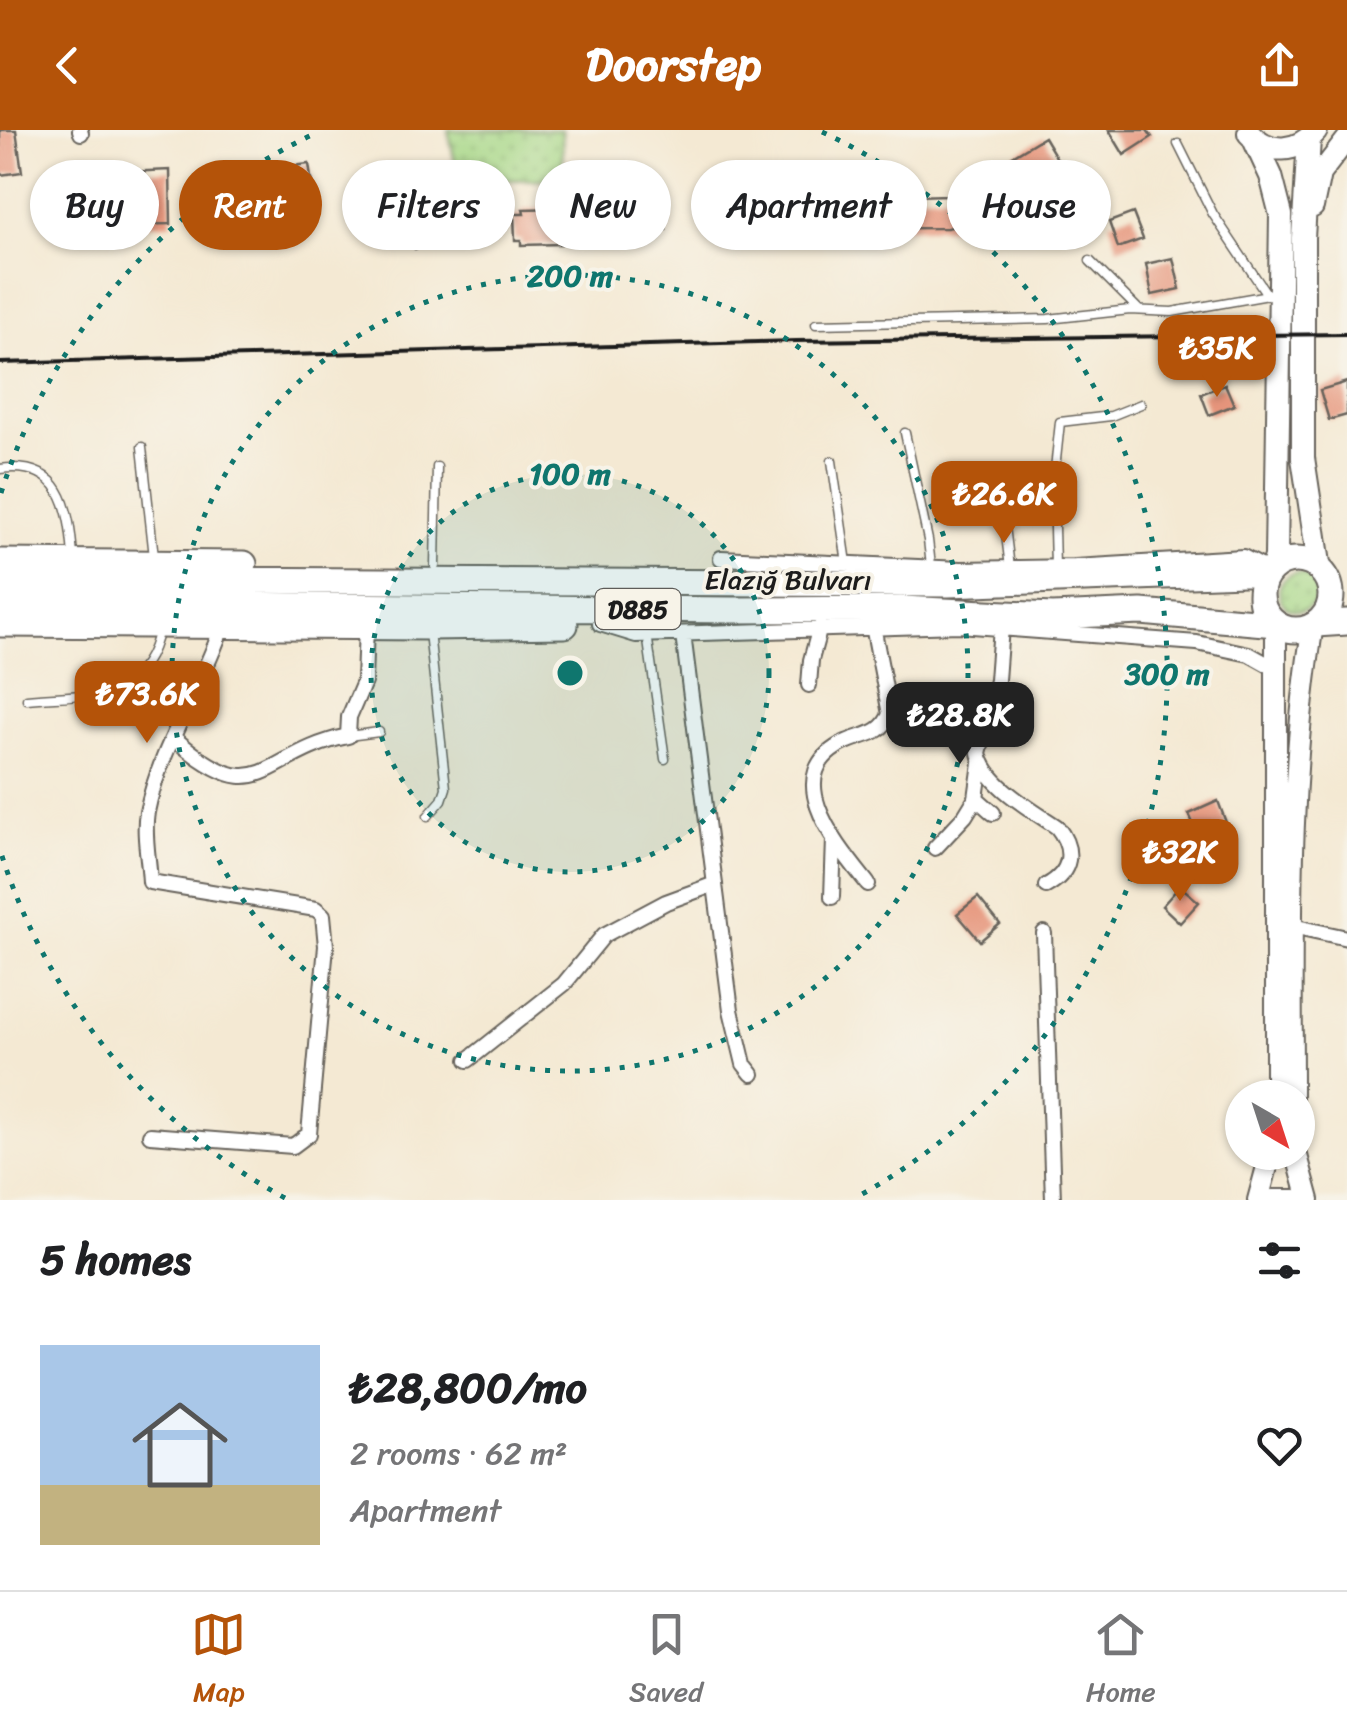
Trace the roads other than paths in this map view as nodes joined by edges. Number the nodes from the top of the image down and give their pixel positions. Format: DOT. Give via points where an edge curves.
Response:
graph roads {
  1 [pos="1250,134"];
  2 [pos="1312,134"];
  3 [pos="1347,139"];
  4 [pos="1178,144"];
  5 [pos="1304,238"];
  6 [pos="1090,261"];
  7 [pos="1273,294"];
  8 [pos="1139,310"];
  9 [pos="816,324"];
  10 [pos="1141,404"];
  11 [pos="905,433"];
  12 [pos="142,448"];
  13 [pos="832,461"];
  14 [pos="437,466"];
  15 [pos="0,469"];
  16 [pos="998,476"];
  17 [pos="721,558"];
  18 [pos="0,562"];
  19 [pos="74,562"];
  20 [pos="155,562"];
  21 [pos="848,564"];
  22 [pos="436,566"];
  23 [pos="1055,567"];
  24 [pos="931,568"];
  25 [pos="1010,568"];
  26 [pos="1270,571"];
  27 [pos="1330,572"];
  28 [pos="0,580"];
  29 [pos="598,582"];
  30 [pos="0,603"];
  31 [pos="733,610"];
  32 [pos="1347,622"];
  33 [pos="0,624"];
  34 [pos="160,624"];
  35 [pos="223,624"];
  36 [pos="600,624"];
  37 [pos="1276,624"];
  38 [pos="1315,624"];
  39 [pos="366,626"];
  40 [pos="873,626"];
  41 [pos="429,627"];
  42 [pos="820,627"];
  43 [pos="1000,627"];
  44 [pos="647,634"];
  45 [pos="684,634"];
  46 [pos="1276,669"];
  47 [pos="809,684"];
  48 [pos="27,699"];
  49 [pos="379,732"];
  50 [pos="348,736"];
  51 [pos="174,738"];
  52 [pos="665,759"];
  53 [pos="981,763"];
  54 [pos="976,798"];
  55 [pos="993,814"];
  56 [pos="428,816"];
  57 [pos="834,838"];
  58 [pos="935,848"];
  59 [pos="716,884"];
  60 [pos="868,884"];
  61 [pos="1046,886"];
  62 [pos="832,897"];
  63 [pos="1292,926"];
  64 [pos="1044,933"];
  65 [pos="1347,938"];
  66 [pos="468,1060"];
  67 [pos="752,1074"];
  68 [pos="1276,1080"];
  69 [pos="1292,1080"];
  70 [pos="150,1134"];
  71 [pos="1266,1170"];
  72 [pos="1301,1170"];
  73 [pos="1053,1200"];
  74 [pos="1258,1200"];
  75 [pos="1272,1200"];
  76 [pos="1295,1200"];
  77 [pos="1309,1200"];
  1 -- 2 [label="main road" via="1287,149"];
  1 -- 7 [label="main road" via="1281,215"];
  2 -- 5 [label="main road"];
  3 -- 5 [label="main road" via="1320,174"];
  4 -- 7 [label="lane" via="1213,214"];
  5 -- 27 [label="main road" via="1303,458"];
  6 -- 8 [label="lane"];
  7 -- 8 [label="lane" via="1187,311"];
  7 -- 26 [label="main road" via="1276,557"];
  8 -- 9 [label="lane" via="1048,319"];
  10 -- 23 [label="lane" via="1111,416 1060,422"];
  11 -- 24 [label="lane"];
  12 -- 20 [label="lane"];
  13 -- 21 [label="lane"];
  14 -- 22 [label="lane"];
  15 -- 19 [label="lane" via="28,467 54,484"];
  16 -- 25 [label="lane"];
  17 -- 21 [label="street"];
  18 -- 19 [label="highway"];
  19 -- 20 [label="highway"];
  20 -- 22 [label="highway"];
  21 -- 24 [label="street"];
  22 -- 29 [label="highway"];
  23 -- 25 [label="street"];
  23 -- 26 [label="street" via="1242,557"];
  24 -- 25 [label="street"];
  26 -- 27 [label="highway" via="1302,560"];
  26 -- 29 [label="highway, Elazığ Bulvarı / D885" via="948,584"];
  26 -- 37 [label="highway" via="1262,605"];
  27 -- 38 [label="highway" via="1331,593"];
  28 -- 29 [label="highway, Elazığ Bulvarı / D885"];
  30 -- 31 [label="highway, Elazığ Bulvarı / D885"];
  31 -- 36 [label="highway"];
  31 -- 37 [label="highway, Elazığ Bulvarı / D885" via="1141,612"];
  32 -- 38 [label="highway"];
  33 -- 34 [label="highway"];
  34 -- 35 [label="highway"];
  34 -- 48 [label="lane" via="141,669 122,687"];
  35 -- 39 [label="highway"];
  35 -- 51 [label="street"];
  36 -- 41 [label="highway"];
  36 -- 44 [label="street"];
  37 -- 38 [label="highway" via="1296,630"];
  37 -- 46 [label="main road"];
  38 -- 63 [label="main road" via="1292,822"];
  39 -- 41 [label="highway"];
  39 -- 50 [label="street" via="364,682"];
  40 -- 42 [label="street"];
  40 -- 43 [label="street"];
  40 -- 57 [label="street" via="890,714 886,725 823,756 815,769 813,782"];
  41 -- 56 [label="lane" via="446,788"];
  42 -- 45 [label="street"];
  42 -- 47 [label="street"];
  43 -- 46 [label="street" via="1197,643 1248,654"];
  43 -- 53 [label="street"];
  44 -- 45 [label="street"];
  44 -- 52 [label="lane"];
  45 -- 59 [label="street"];
  46 -- 68 [label="main road"];
  49 -- 50 [label="lane"];
  50 -- 51 [label="street" via="318,742 248,778 219,771"];
  51 -- 70 [label="street" via="146,814 150,882 316,909 326,924 326,946 304,1140 294,1146"];
  53 -- 54 [label="street"];
  53 -- 61 [label="street" via="1066,837 1068,865"];
  54 -- 55 [label="street"];
  54 -- 58 [label="street"];
  57 -- 60 [label="street"];
  57 -- 62 [label="street"];
  59 -- 66 [label="street" via="604,936 564,984"];
  59 -- 67 [label="street" via="732,1010"];
  63 -- 65 [label="street"];
  63 -- 69 [label="main road"];
  64 -- 73 [label="street"];
  71 -- 74 [label="main road"];
  72 -- 77 [label="main road"];
  75 -- 76 [label="main road"];
}
